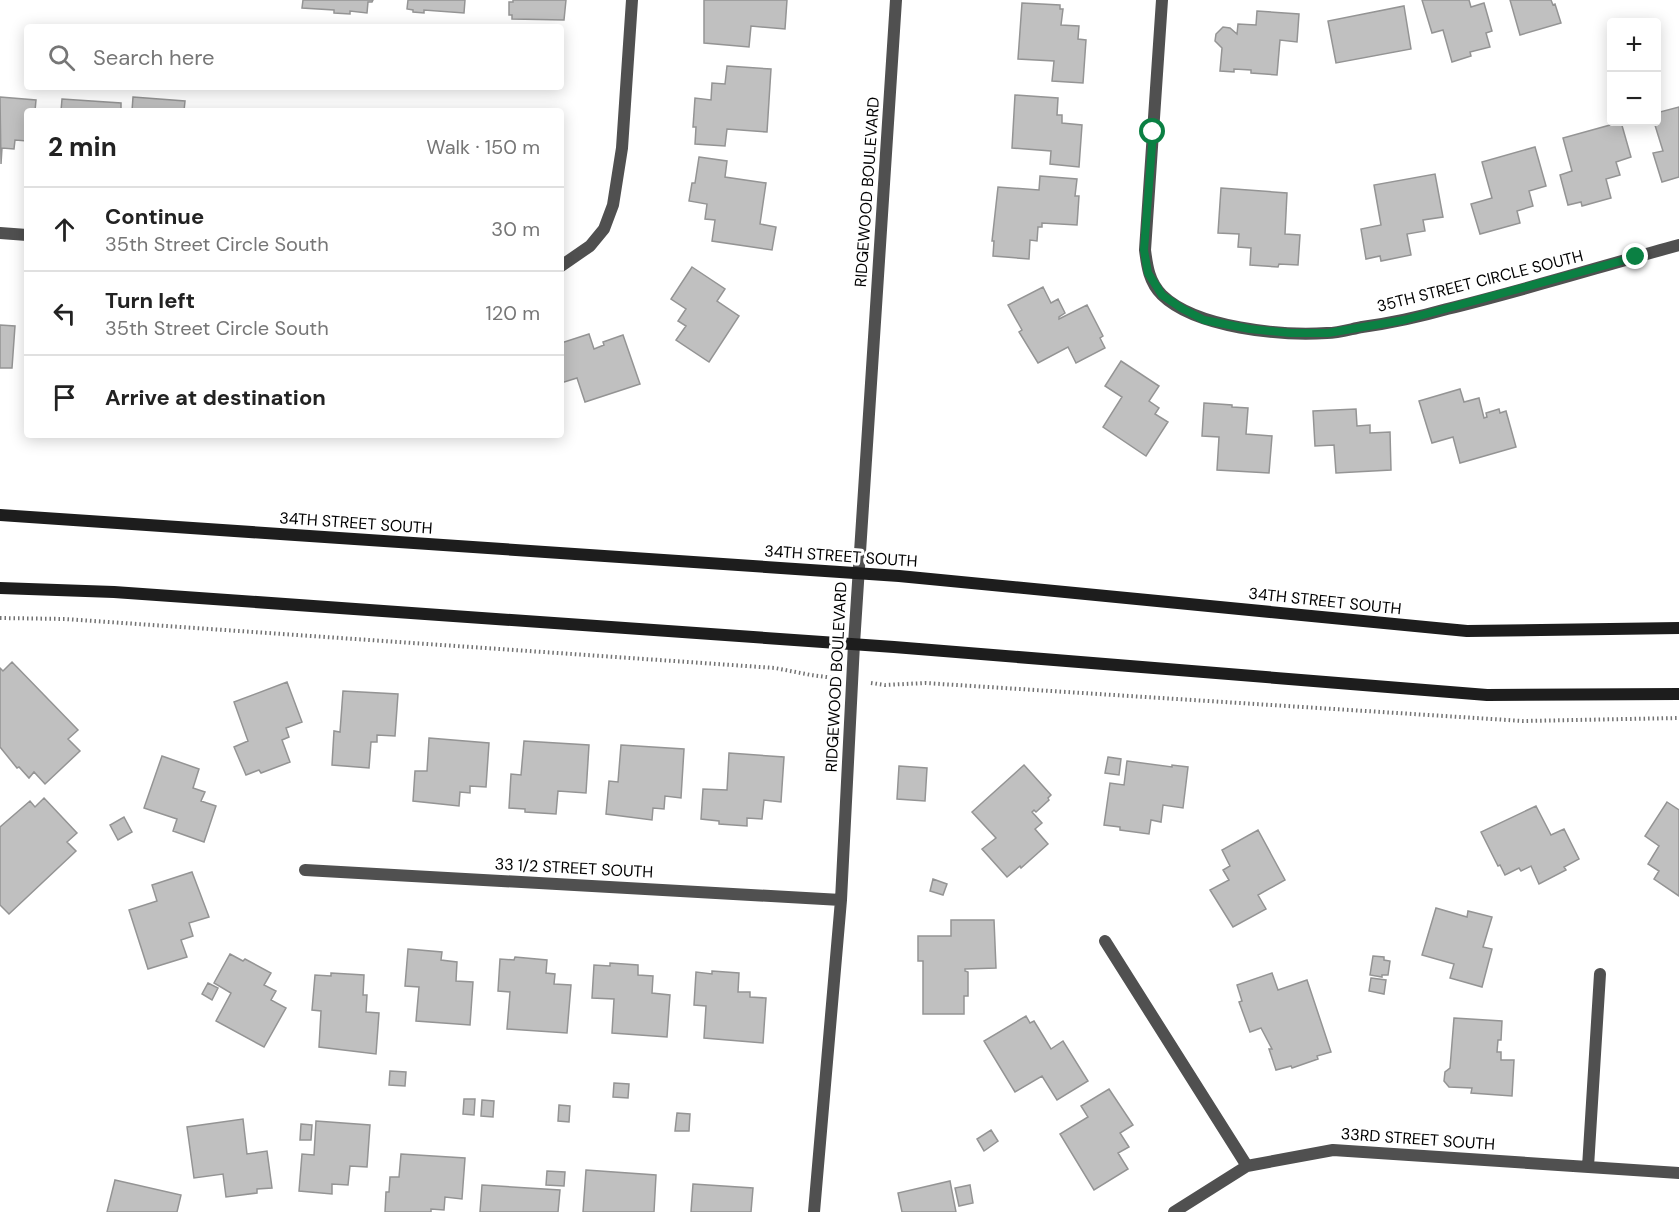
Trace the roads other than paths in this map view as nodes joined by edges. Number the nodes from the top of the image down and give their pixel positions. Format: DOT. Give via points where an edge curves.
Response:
graph roads {
  1 [pos="632,0"];
  2 [pos="896,0"];
  3 [pos="1162,0"];
  4 [pos="0,233"];
  5 [pos="24,235"];
  6 [pos="1679,245"];
  7 [pos="564,264"];
  8 [pos="0,515"];
  9 [pos="859,574"];
  10 [pos="0,588"];
  11 [pos="1679,628"];
  12 [pos="854,644"];
  13 [pos="1679,694"];
  14 [pos="305,870"];
  15 [pos="841,900"];
  16 [pos="1105,941"];
  17 [pos="1600,974"];
  18 [pos="1247,1166"];
  19 [pos="1588,1167"];
  20 [pos="1679,1173"];
  21 [pos="814,1212"];
  22 [pos="1174,1212"];
  1 -- 7 [label="street" via="622,148 613,205 604,229 590,246"];
  2 -- 9 [label="street, RIDGEWOOD BOULEVARD"];
  3 -- 6 [label="street, 35TH STREET CIRCLE SOUTH" via="1144,250 1148,273 1162,295 1204,320 1250,329 1328,333 1427,315"];
  4 -- 5 [label="street"];
  8 -- 9 [label="main road, 34TH STREET SOUTH"];
  9 -- 11 [label="main road, 34TH STREET SOUTH" via="1467,631"];
  9 -- 12 [label="street, RIDGEWOOD BOULEVARD"];
  10 -- 12 [label="main road" via="126,592"];
  12 -- 13 [label="main road" via="1487,695"];
  12 -- 15 [label="street, RIDGEWOOD BOULEVARD"];
  14 -- 15 [label="street, 33 1/2 STREET SOUTH"];
  15 -- 21 [label="street, RIDGEWOOD BOULEVARD"];
  16 -- 18 [label="street"];
  17 -- 19 [label="street"];
  18 -- 19 [label="street, 33RD STREET SOUTH" via="1333,1150"];
  18 -- 22 [label="street, 33RD STREET SOUTH"];
  19 -- 20 [label="street, 33RD STREET SOUTH"];
}
